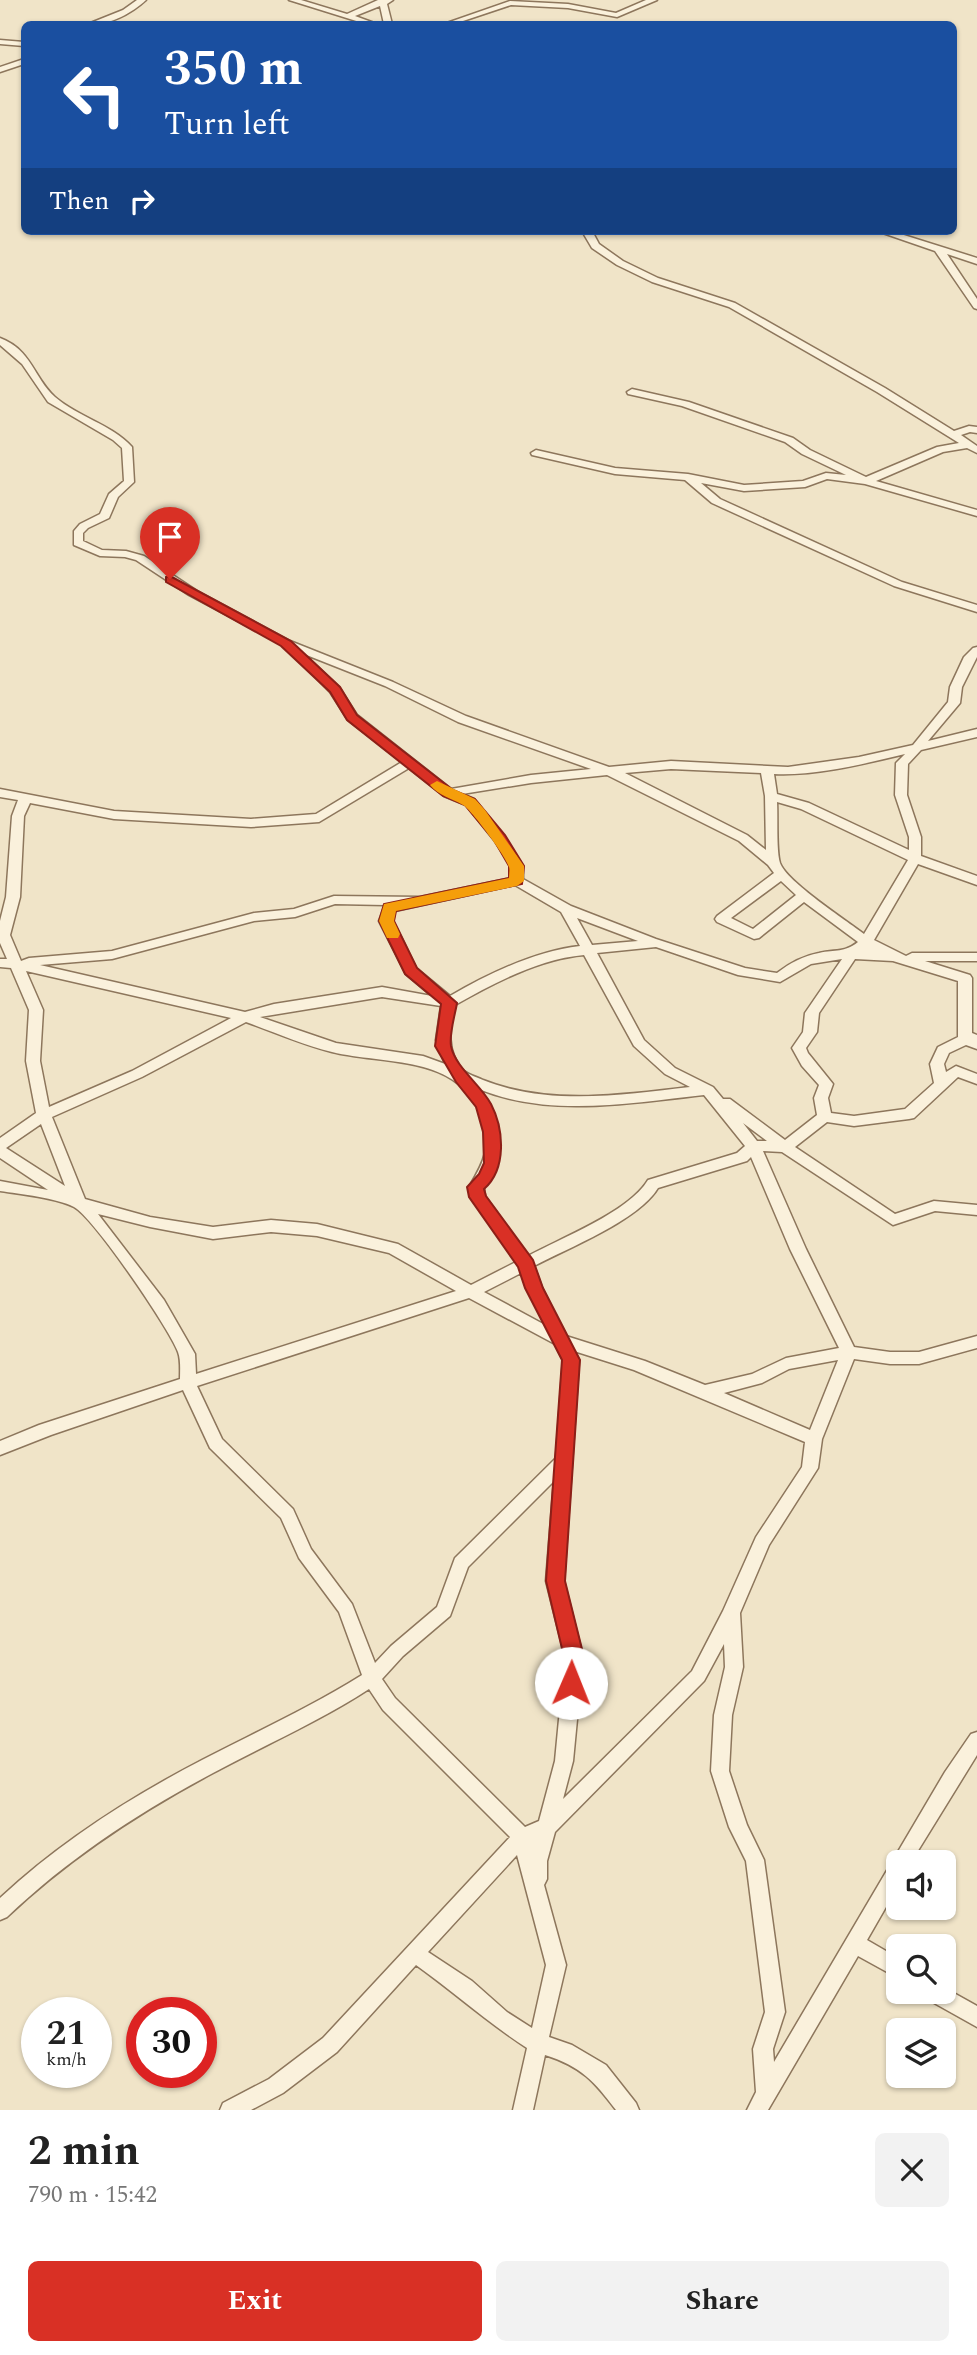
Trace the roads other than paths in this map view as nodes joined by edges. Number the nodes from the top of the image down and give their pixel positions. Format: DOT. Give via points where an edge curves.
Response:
graph roads {
  1 [pos="142,0"];
  2 [pos="293,0"];
  3 [pos="653,0"];
  4 [pos="385,1"];
  5 [pos="502,2"];
  6 [pos="349,16"];
  7 [pos="100,21"];
  8 [pos="364,21"];
  9 [pos="388,21"];
  10 [pos="455,21"];
  11 [pos="0,42"];
  12 [pos="21,44"];
  13 [pos="21,62"];
  14 [pos="0,70"];
  15 [pos="589,235"];
  16 [pos="895,235"];
  17 [pos="937,247"];
  18 [pos="977,261"];
  19 [pos="977,306"];
  20 [pos="0,341"];
  21 [pos="632,392"];
  22 [pos="977,430"];
  23 [pos="952,435"];
  24 [pos="972,448"];
  25 [pos="536,453"];
  26 [pos="688,477"];
  27 [pos="866,481"];
  28 [pos="977,513"];
  29 [pos="977,609"];
  30 [pos="286,643"];
  31 [pos="977,650"];
  32 [pos="977,733"];
  33 [pos="918,748"];
  34 [pos="408,764"];
  35 [pos="766,769"];
  36 [pos="605,771"];
  37 [pos="0,793"];
  38 [pos="448,793"];
  39 [pos="771,796"];
  40 [pos="24,799"];
  41 [pos="915,858"];
  42 [pos="777,868"];
  43 [pos="517,881"];
  44 [pos="977,881"];
  45 [pos="804,895"];
  46 [pos="419,901"];
  47 [pos="566,909"];
  48 [pos="866,942"];
  49 [pos="657,943"];
  50 [pos="586,949"];
  51 [pos="852,954"];
  52 [pos="895,957"];
  53 [pos="977,957"];
  54 [pos="5,965"];
  55 [pos="449,1003"];
  56 [pos="245,1017"];
  57 [pos="973,1040"];
  58 [pos="461,1078"];
  59 [pos="977,1079"];
  60 [pos="941,1082"];
  61 [pos="708,1090"];
  62 [pos="44,1115"];
  63 [pos="824,1116"];
  64 [pos="0,1144"];
  65 [pos="753,1146"];
  66 [pos="785,1147"];
  67 [pos="0,1151"];
  68 [pos="0,1186"];
  69 [pos="79,1202"];
  70 [pos="976,1207"];
  71 [pos="526,1265"];
  72 [pos="471,1292"];
  73 [pos="560,1339"];
  74 [pos="977,1342"];
  75 [pos="849,1352"];
  76 [pos="188,1384"];
  77 [pos="704,1391"];
  78 [pos="814,1438"];
  79 [pos="0,1448"];
  80 [pos="565,1459"];
  81 [pos="731,1613"];
  82 [pos="372,1678"];
  83 [pos="977,1740"];
  84 [pos="971,1758"];
  85 [pos="550,1825"];
  86 [pos="522,1837"];
  87 [pos="908,1850"];
  88 [pos="886,1888"];
  89 [pos="537,1893"];
  90 [pos="0,1911"];
  91 [pos="854,1943"];
  92 [pos="414,1953"];
  93 [pos="886,1962"];
  94 [pos="955,2004"];
  95 [pos="977,2017"];
  96 [pos="537,2043"];
  97 [pos="766,2092"];
  98 [pos="230,2110"];
  99 [pos="523,2110"];
  100 [pos="629,2110"];
  101 [pos="757,2110"];
  1 -- 7 [label="street"];
  2 -- 6 [label="street"];
  3 -- 5 [label="street" via="617,15"];
  4 -- 6 [label="street"];
  4 -- 9 [label="street"];
  5 -- 10 [label="street"];
  6 -- 8 [label="street"];
  11 -- 12 [label="street"];
  13 -- 14 [label="street"];
  15 -- 23 [label="street" via="595,246 620,263 654,280 732,305"];
  16 -- 17 [label="street"];
  17 -- 18 [label="street"];
  17 -- 19 [label="street"];
  20 -- 30 [label="street" via="28,362 51,400 127,447 130,482 113,496 105,516 78,533 78,543 100,553 140,558 193,593"];
  21 -- 27 [label="street" via="685,404 789,440"];
  22 -- 23 [label="street"];
  23 -- 24 [label="street"];
  24 -- 27 [label="street" via="941,449"];
  25 -- 26 [label="street" via="615,471"];
  26 -- 27 [label="street" via="766,489 826,476"];
  26 -- 29 [label="street" via="716,501 898,584"];
  27 -- 28 [label="street"];
  30 -- 34 [label="street" via="335,690 352,717"];
  30 -- 36 [label="street" via="462,719"];
  31 -- 33 [label="street" via="956,687 954,703"];
  32 -- 33 [label="street"];
  33 -- 35 [label="street" via="819,768"];
  33 -- 41 [label="street" via="902,763 901,795 915,837"];
  34 -- 38 [label="street"];
  34 -- 40 [label="street" via="319,818 251,823 176,821"];
  35 -- 36 [label="street" via="671,765"];
  35 -- 39 [label="street"];
  36 -- 38 [label="street"];
  36 -- 42 [label="street" via="722,826"];
  37 -- 40 [label="street"];
  38 -- 43 [label="street" via="470,802 487,822 517,866"];
  39 -- 41 [label="street" via="804,806"];
  39 -- 42 [label="street"];
  40 -- 54 [label="street" via="18,816 13,897 3,935"];
  41 -- 44 [label="street"];
  41 -- 48 [label="street"];
  42 -- 45 [label="street"];
  42 -- 45 [label="street" via="722,919 754,935"];
  43 -- 46 [label="street"];
  43 -- 47 [label="street"];
  45 -- 48 [label="street"];
  46 -- 54 [label="street" via="334,900 112,955"];
  46 -- 55 [label="street" via="389,908 386,921 411,971"];
  47 -- 49 [label="street"];
  47 -- 50 [label="street"];
  48 -- 51 [label="street"];
  48 -- 52 [label="street"];
  49 -- 50 [label="street"];
  49 -- 51 [label="street" via="743,972 780,978 795,964 819,956"];
  50 -- 55 [label="street" via="535,962"];
  50 -- 61 [label="street" via="639,1043 670,1072"];
  51 -- 52 [label="street"];
  51 -- 63 [label="street" via="812,1013 810,1032 799,1048 801,1058 826,1084 821,1098"];
  52 -- 53 [label="street"];
  52 -- 57 [label="street" via="965,978"];
  54 -- 56 [label="street"];
  54 -- 62 [label="street" via="36,1010 33,1061"];
  55 -- 56 [label="street" via="382,992"];
  55 -- 58 [label="street" via="443,1046"];
  56 -- 58 [label="street" via="334,1048 423,1061"];
  56 -- 62 [label="street" via="137,1074"];
  57 -- 60 [label="street" via="943,1050 937,1064"];
  58 -- 61 [label="street" via="547,1101"];
  58 -- 71 [label="street" via="483,1105 491,1132 492,1163 476,1187 478,1197"];
  59 -- 60 [label="street" via="956,1071"];
  60 -- 63 [label="street" via="909,1114 855,1121"];
  61 -- 65 [label="street"];
  61 -- 66 [label="street"];
  62 -- 64 [label="street"];
  62 -- 69 [label="street"];
  63 -- 66 [label="street"];
  65 -- 66 [label="street"];
  65 -- 71 [label="street" via="742,1157 653,1184 646,1196 616,1217"];
  65 -- 75 [label="street"];
  66 -- 70 [label="street" via="894,1220 934,1206"];
  67 -- 69 [label="street"];
  68 -- 69 [label="street"];
  69 -- 72 [label="street" via="150,1222 214,1233 271,1226 352,1237 393,1248"];
  69 -- 76 [label="street" via="159,1304 187,1354"];
  71 -- 72 [label="street"];
  71 -- 73 [label="street"];
  72 -- 73 [label="street"];
  72 -- 76 [label="street"];
  73 -- 77 [label="street"];
  73 -- 80 [label="street" via="571,1360"];
  74 -- 75 [label="street" via="919,1358"];
  75 -- 77 [label="street" via="786,1364 756,1378"];
  75 -- 78 [label="street"];
  76 -- 79 [label="street"];
  76 -- 82 [label="street" via="216,1443 287,1514 305,1553 346,1609"];
  77 -- 78 [label="street"];
  78 -- 81 [label="street" via="810,1468 762,1542"];
  80 -- 82 [label="street" via="461,1563 444,1611"];
  80 -- 85 [label="street" via="555,1581 574,1657 564,1761"];
  81 -- 85 [label="street" via="698,1676"];
  81 -- 97 [label="street" via="734,1667 723,1715 720,1771 738,1827 755,1860 775,2012 763,2049"];
  82 -- 86 [label="street" via="389,1704"];
  82 -- 90 [label="street" via="107,1824"];
  83 -- 84 [label="street"];
  84 -- 87 [label="street" via="951,1777"];
  85 -- 86 [label="street"];
  85 -- 89 [label="street" via="538,1861"];
  86 -- 89 [label="street"];
  86 -- 92 [label="street"];
  88 -- 91 [label="street"];
  89 -- 96 [label="street" via="556,1965"];
  91 -- 93 [label="street"];
  91 -- 97 [label="street"];
  92 -- 96 [label="street"];
  92 -- 98 [label="street" via="330,2045 276,2086"];
  94 -- 95 [label="street"];
  96 -- 99 [label="street"];
  96 -- 100 [label="street" via="565,2052 599,2072"];
  97 -- 101 [label="street"];
}
